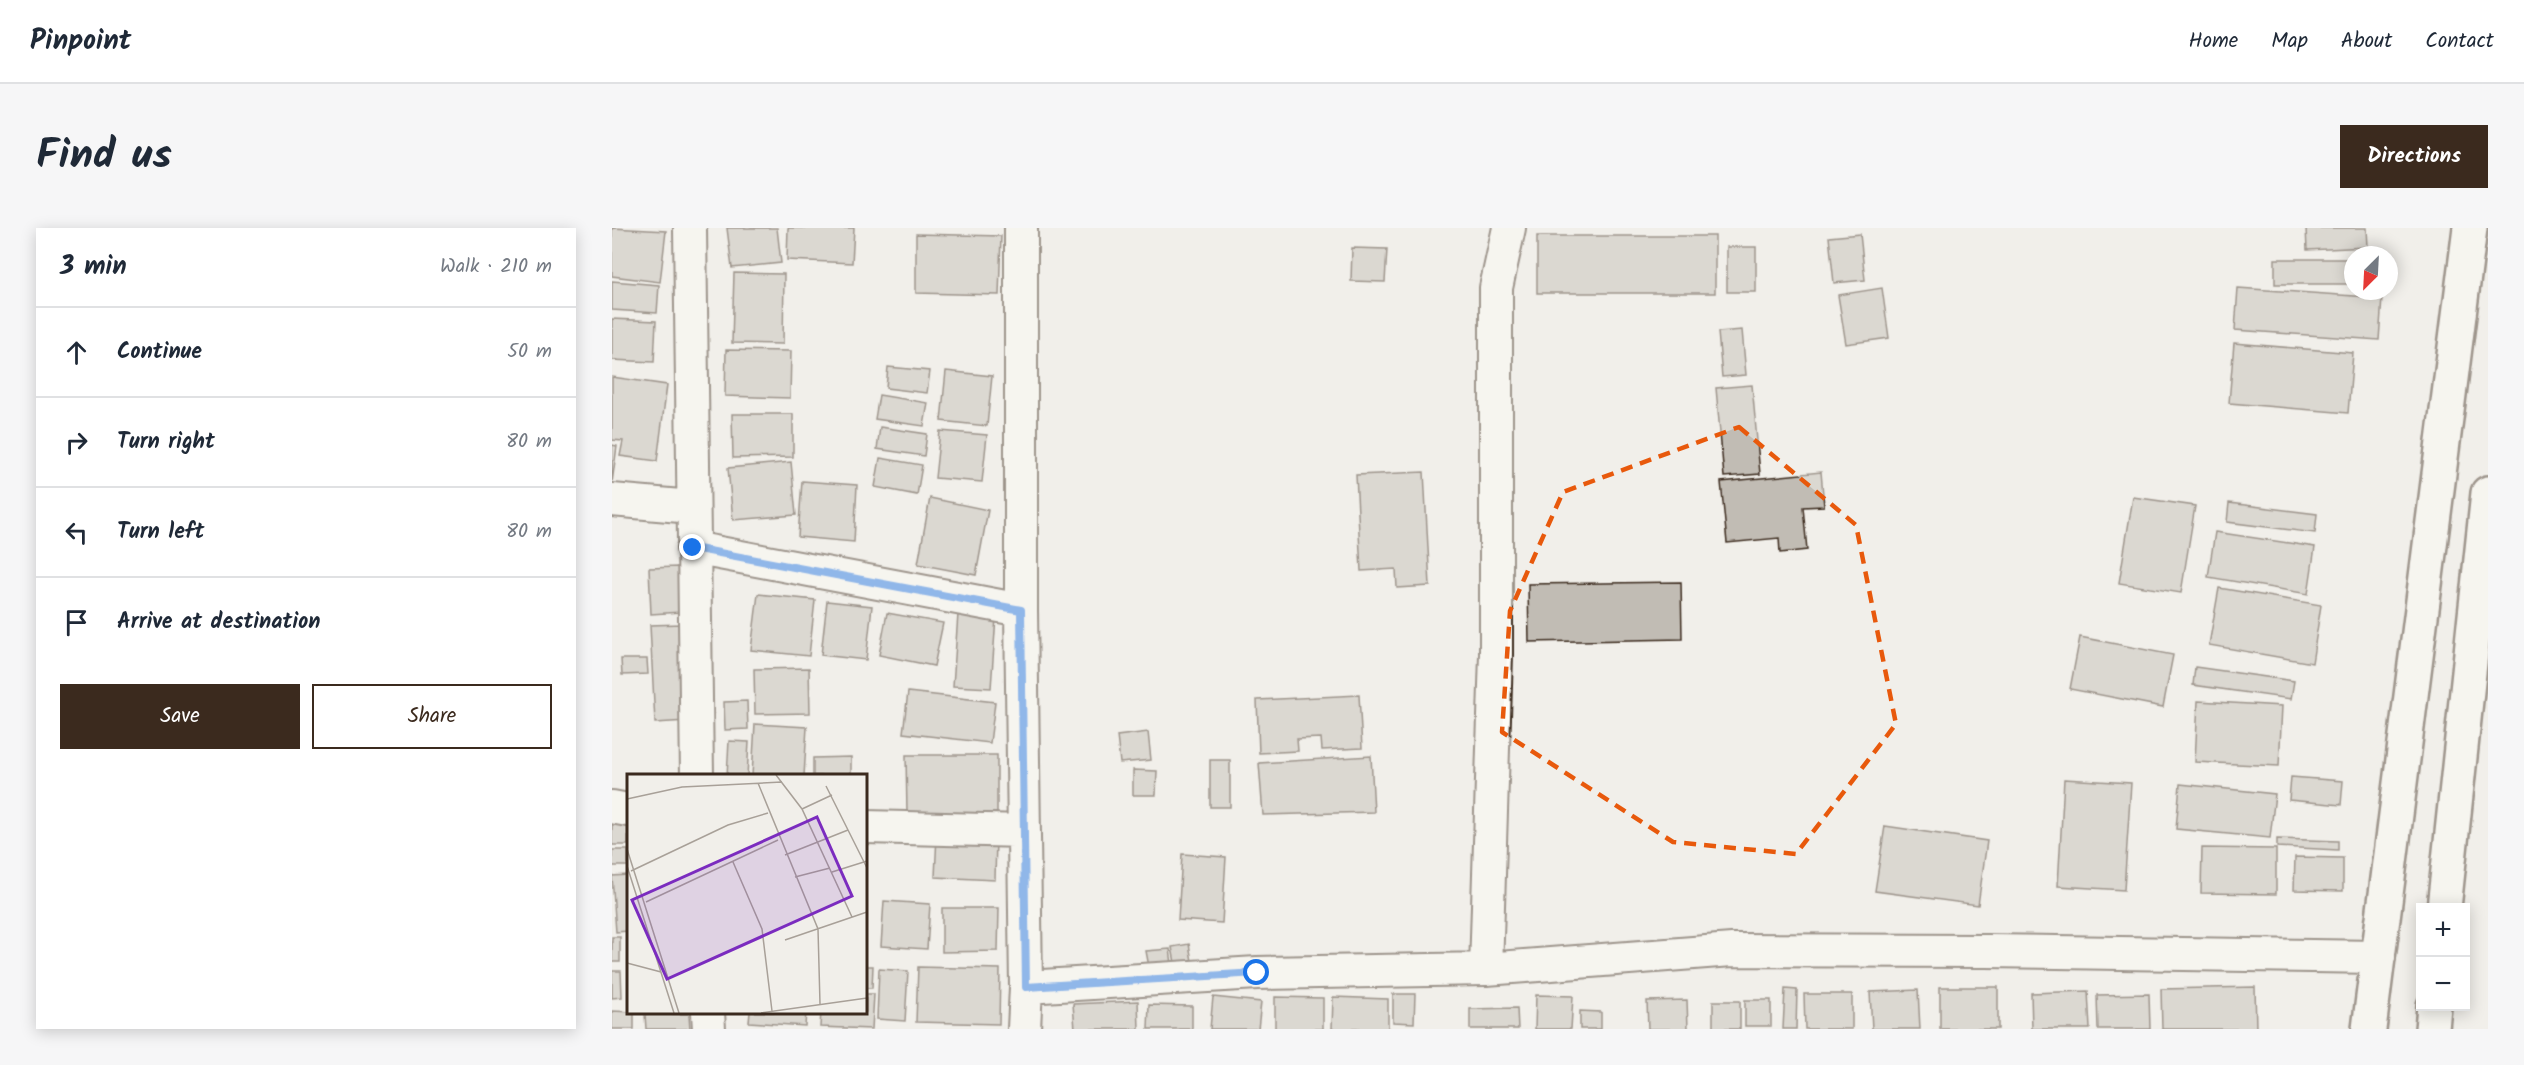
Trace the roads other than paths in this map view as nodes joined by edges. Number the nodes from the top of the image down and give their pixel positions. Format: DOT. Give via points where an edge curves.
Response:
graph roads {
  1 [pos="690,228"];
  2 [pos="1021,228"];
  3 [pos="1509,228"];
  4 [pos="2470,228"];
  5 [pos="2488,493"];
  6 [pos="612,501"];
  7 [pos="693,507"];
  8 [pos="693,548"];
  9 [pos="1021,610"];
  10 [pos="697,774"];
  11 [pos="612,807"];
  12 [pos="627,810"];
  13 [pos="867,827"];
  14 [pos="1024,831"];
  15 [pos="2445,903"];
  16 [pos="2379,957"];
  17 [pos="1486,969"];
  18 [pos="1026,987"];
  19 [pos="2434,1011"];
  20 [pos="708,1014"];
  21 [pos="709,1029"];
  22 [pos="1024,1029"];
  23 [pos="2369,1029"];
  24 [pos="2432,1029"];
  1 -- 7 [label="street"];
  2 -- 9 [label="street"];
  3 -- 17 [label="street" via="1496,288 1496,654"];
  4 -- 16 [label="main road"];
  5 -- 15 [label="main road"];
  6 -- 7 [label="street"];
  7 -- 8 [label="street"];
  8 -- 9 [label="street"];
  8 -- 10 [label="street"];
  9 -- 14 [label="street"];
  11 -- 12 [label="street"];
  13 -- 14 [label="street"];
  14 -- 18 [label="street"];
  16 -- 17 [label="street" via="1732,950"];
  16 -- 23 [label="main road"];
  17 -- 18 [label="street" via="1257,973"];
  18 -- 22 [label="street"];
  19 -- 24 [label="main road"];
  20 -- 21 [label="street"];
}
